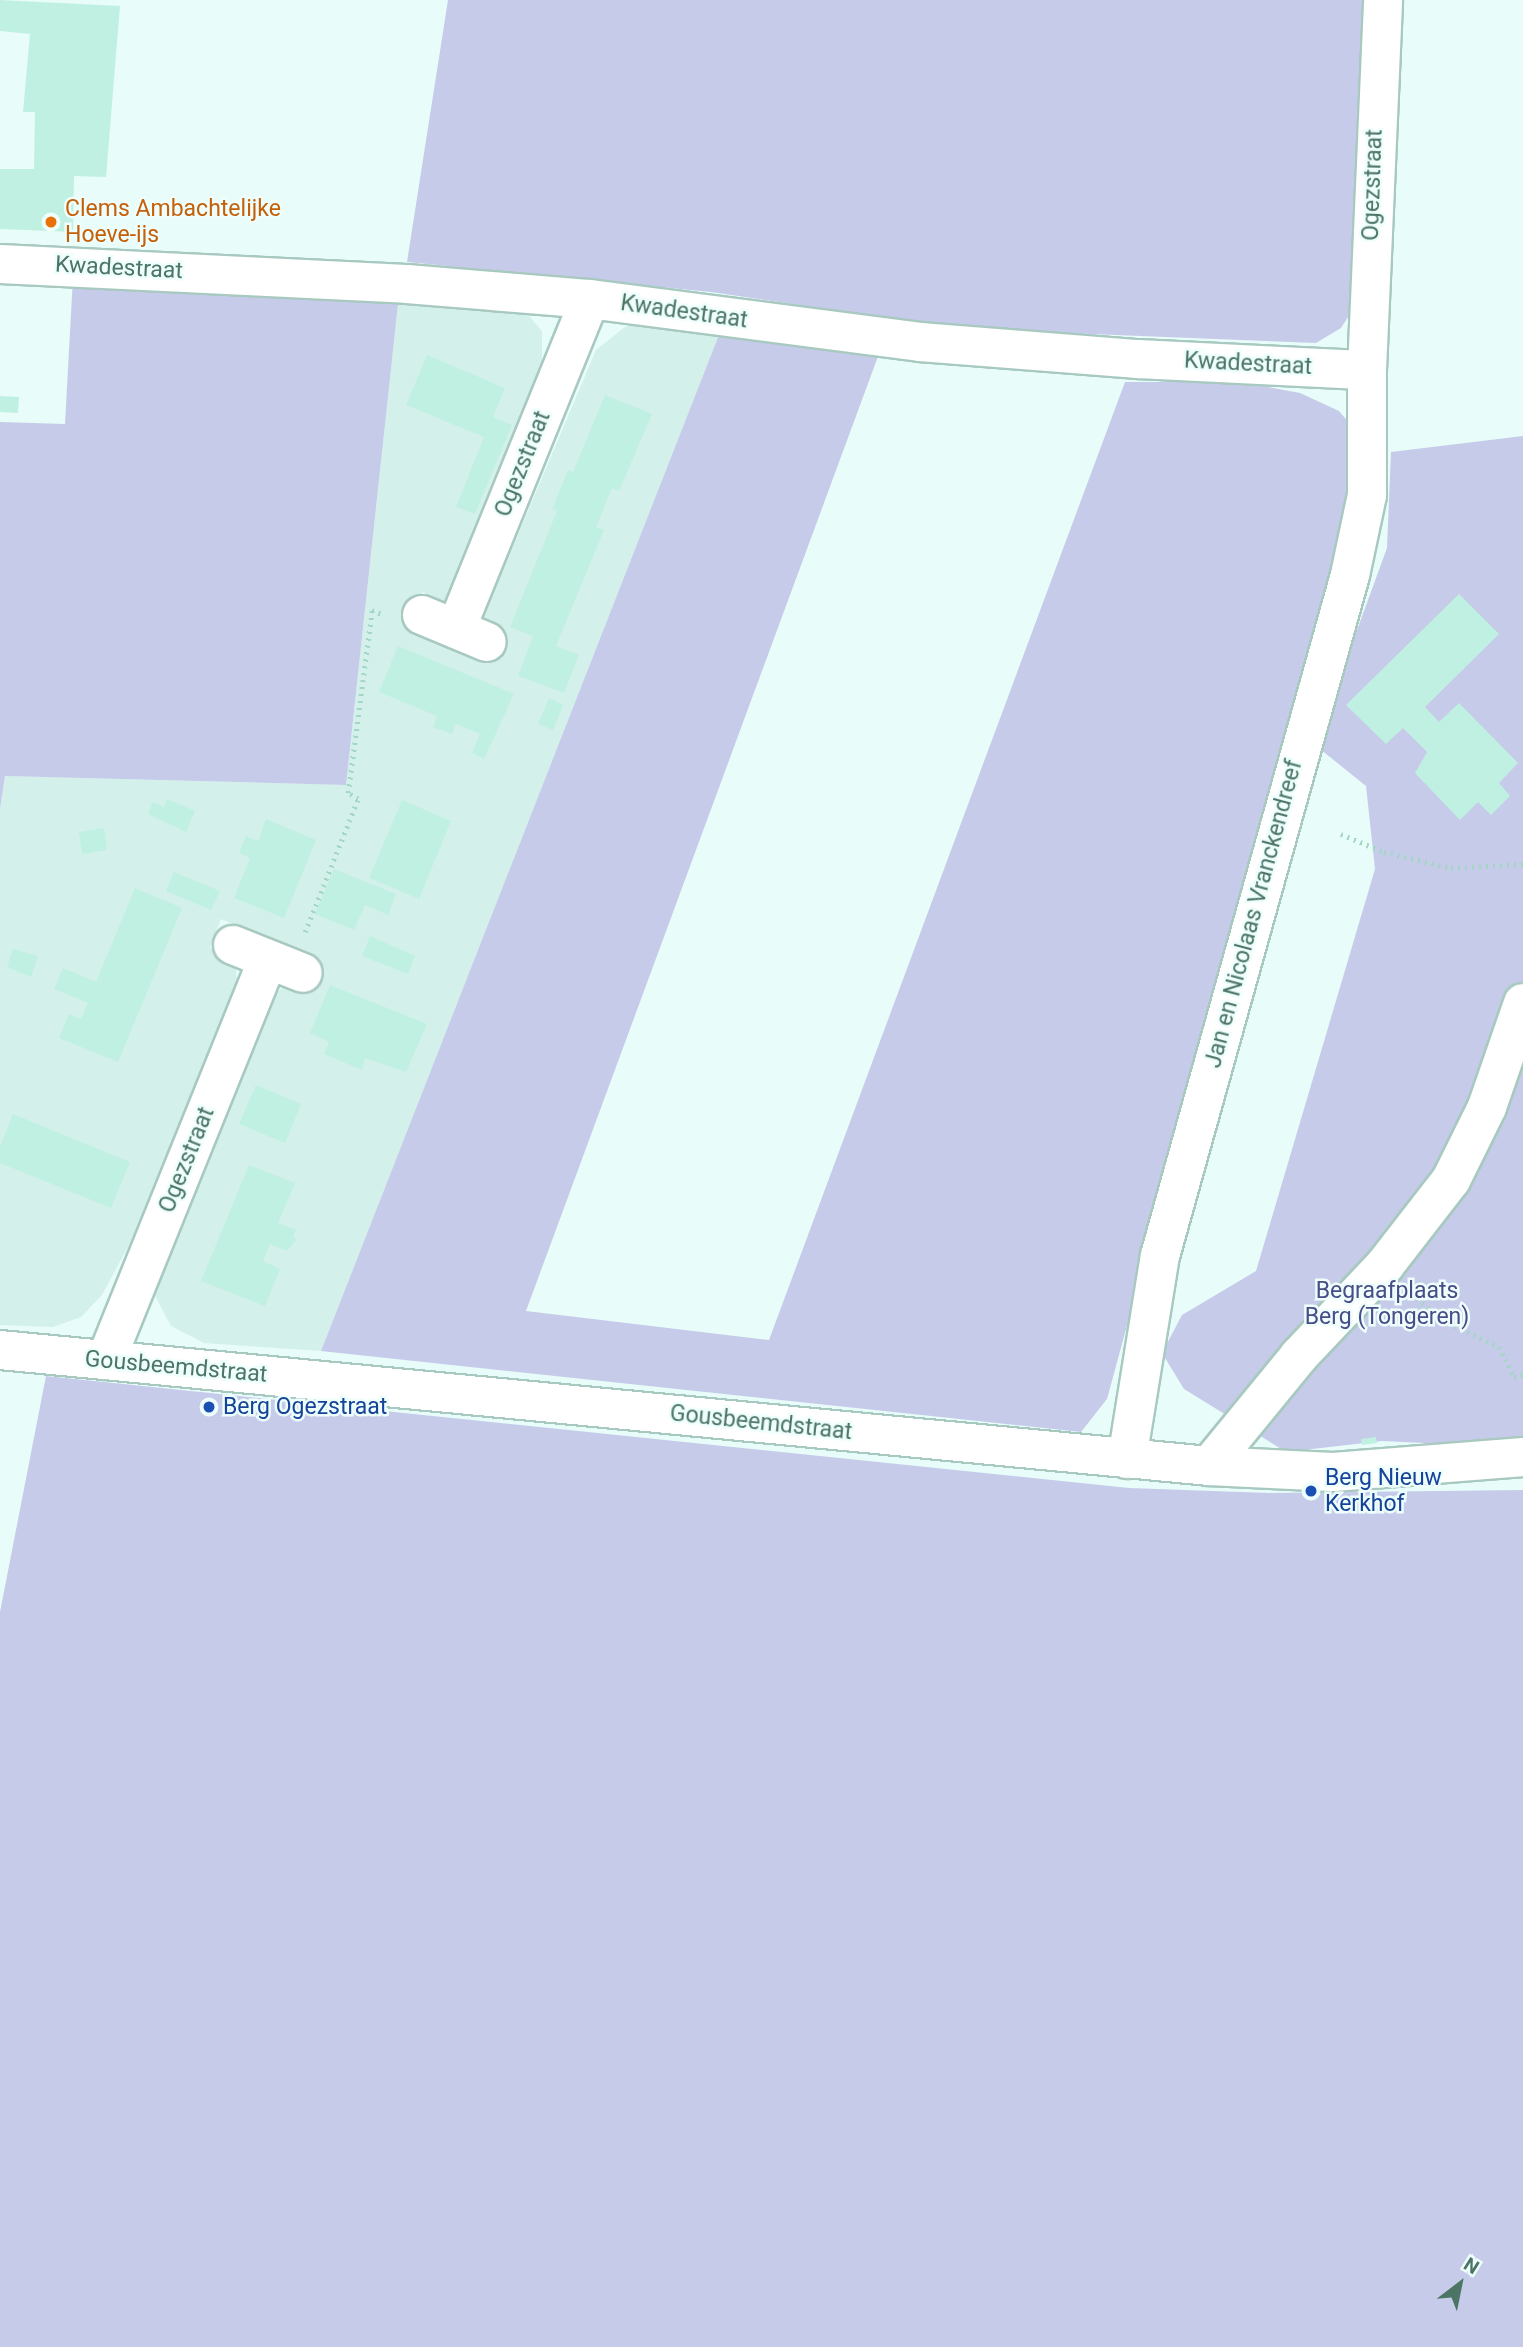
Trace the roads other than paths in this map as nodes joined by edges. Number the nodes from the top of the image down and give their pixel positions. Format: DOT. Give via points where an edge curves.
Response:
graph roads {
  1 [pos="1383,0"];
  2 [pos="0,264"];
  3 [pos="590,299"];
  4 [pos="1367,370"];
  5 [pos="455,628"];
  6 [pos="233,944"];
  7 [pos="1523,1003"];
  8 [pos="0,1350"];
  9 [pos="106,1360"];
  10 [pos="1523,1457"];
  11 [pos="1127,1459"];
  12 [pos="1209,1466"];
  1 -- 4 [label="street, Ogezstraat"];
  2 -- 3 [label="street, Kwadestraat" via="407,284"];
  3 -- 4 [label="street, Kwadestraat" via="920,342"];
  3 -- 5 [label="street, Ogezstraat"];
  4 -- 11 [label="street, Jan en Nicolaas Vranckendreef" via="1367,495 1350,575 1160,1256"];
  6 -- 9 [label="street, Ogezstraat" via="287,967"];
  7 -- 12 [label="street" via="1488,1107 1451,1180 1385,1265 1299,1356"];
  8 -- 9 [label="street, Gousbeemdstraat"];
  9 -- 11 [label="street, Gousbeemdstraat"];
  10 -- 12 [label="street, Gousbeemdstraat" via="1347,1471"];
  11 -- 12 [label="street, Gousbeemdstraat"];
}
